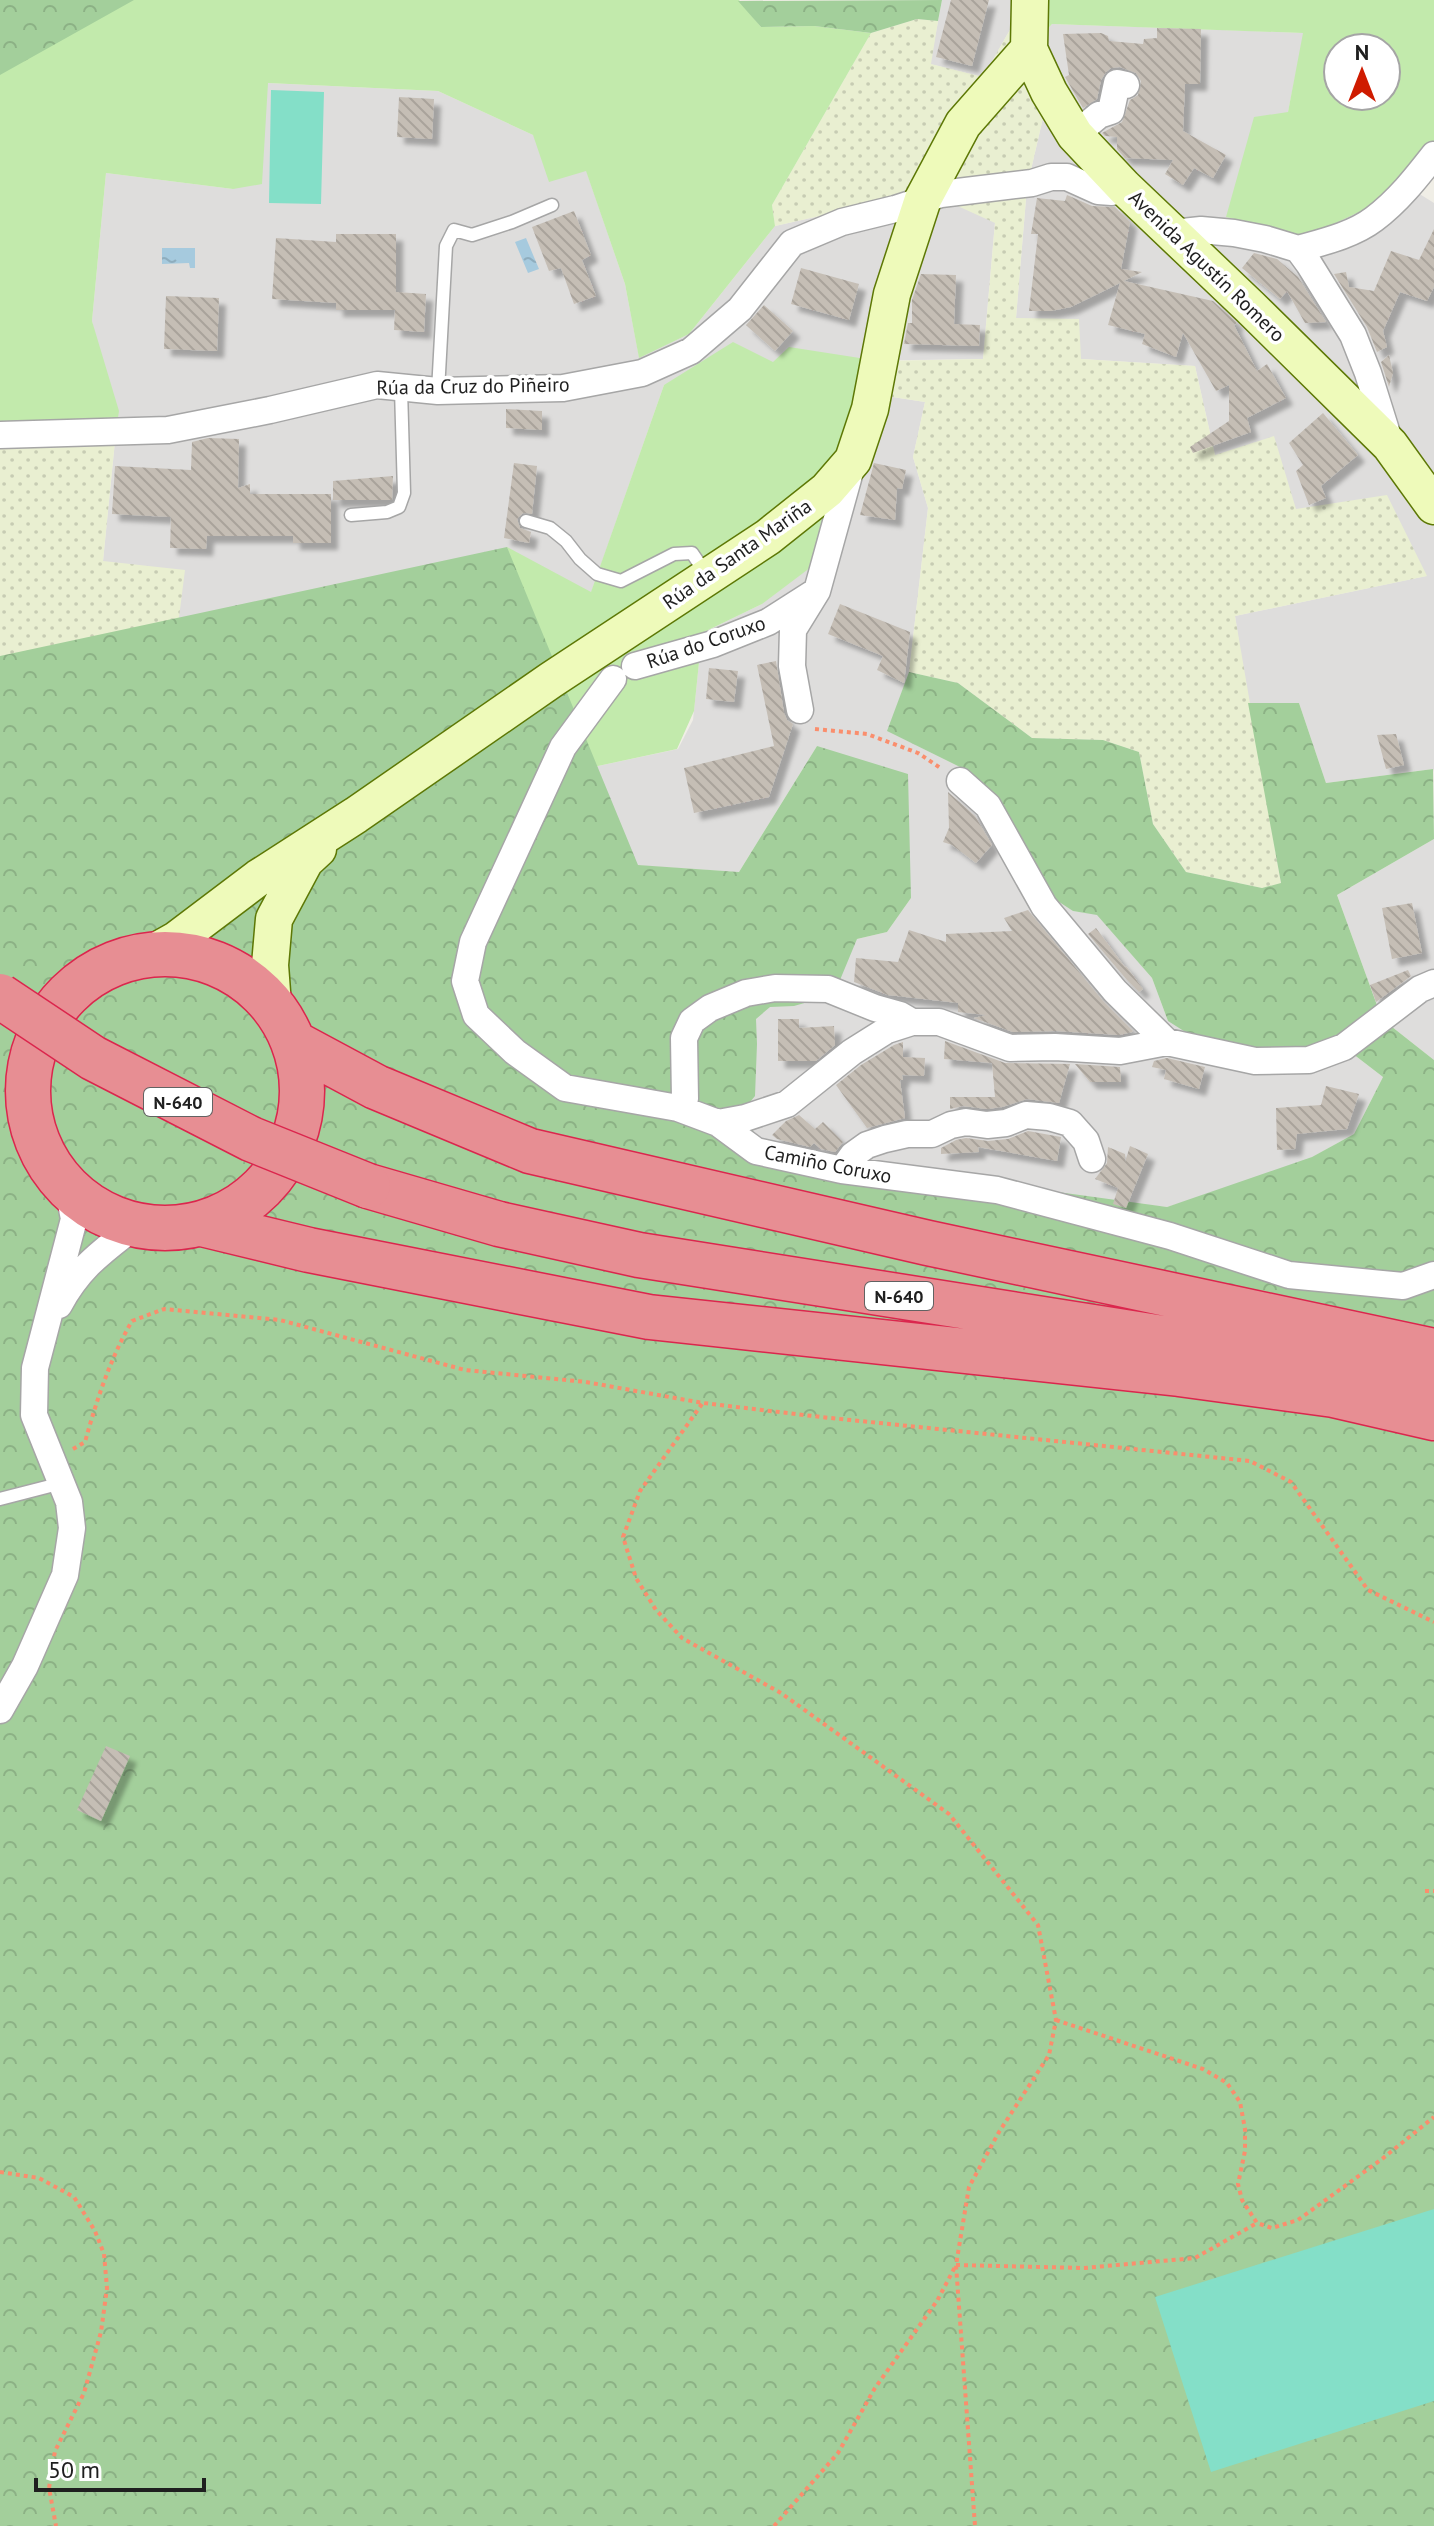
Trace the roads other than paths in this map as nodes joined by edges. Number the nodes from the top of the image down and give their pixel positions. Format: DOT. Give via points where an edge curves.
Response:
graph roads {
  1 [pos="1030,0"];
  2 [pos="1029,49"];
  3 [pos="1126,85"];
  4 [pos="1075,135"];
  5 [pos="1434,155"];
  6 [pos="1124,187"];
  7 [pos="923,199"];
  8 [pos="552,205"];
  9 [pos="1173,233"];
  10 [pos="1298,249"];
  11 [pos="401,389"];
  12 [pos="438,391"];
  13 [pos="0,435"];
  14 [pos="1390,445"];
  15 [pos="853,460"];
  16 [pos="1434,506"];
  17 [pos="351,515"];
  18 [pos="526,521"];
  19 [pos="707,576"];
  20 [pos="817,591"];
  21 [pos="631,627"];
  22 [pos="578,662"];
  23 [pos="624,673"];
  24 [pos="800,710"];
  25 [pos="960,781"];
  26 [pos="356,815"];
  27 [pos="151,954"];
  28 [pos="1434,983"];
  29 [pos="0,996"];
  30 [pos="273,1005"];
  31 [pos="912,1022"];
  32 [pos="1167,1042"];
  33 [pos="294,1043"];
  34 [pos="15,1071"];
  35 [pos="678,1108"];
  36 [pos="718,1123"];
  37 [pos="16,1127"];
  38 [pos="1092,1159"];
  39 [pos="842,1170"];
  40 [pos="68,1188"];
  41 [pos="202,1224"];
  42 [pos="136,1225"];
  43 [pos="1434,1275"];
  44 [pos="44,1332"];
  45 [pos="1434,1351"];
  46 [pos="1434,1384"];
  47 [pos="1434,1418"];
  48 [pos="58,1472"];
  49 [pos="0,1499"];
  50 [pos="0,1710"];
  1 -- 2 [label="street, Avenida Agustín Romero"];
  2 -- 4 [label="street, Avenida Agustín Romero"];
  2 -- 7 [label="street, Rúa da Santa Mariña" via="963,124"];
  3 -- 4 [label="street" via="1117,83 1111,111"];
  4 -- 6 [label="street, Avenida Agustín Romero"];
  5 -- 10 [label="street" via="1408,189 1372,221"];
  6 -- 7 [label="street, Rúa da Cruz do Piñeiro" via="1098,191 1067,177 1051,177"];
  6 -- 9 [label="street, Avenida Agustín Romero"];
  7 -- 12 [label="street, Rúa da Cruz do Piñeiro" via="792,243 740,309 691,351 642,373 563,388"];
  7 -- 15 [label="street, Rúa da Santa Mariña" via="892,294 870,409"];
  8 -- 12 [label="lane" via="472,235 454,230 446,246"];
  9 -- 10 [label="street" via="1234,233"];
  9 -- 14 [label="street, Avenida Agustín Romero"];
  10 -- 14 [label="street" via="1353,335"];
  11 -- 12 [label="street, Rúa da Cruz do Piñeiro"];
  11 -- 13 [label="street, Rúa da Cruz do Piñeiro" via="377,385 168,430"];
  11 -- 17 [label="lane" via="404,493 399,507"];
  14 -- 16 [label="street, Avenida Agustín Romero"];
  15 -- 19 [label="street, Rúa da Santa Mariña" via="827,490 768,537"];
  15 -- 20 [label="street"];
  18 -- 19 [label="lane" via="550,528 597,574 621,581 674,554 692,553"];
  19 -- 21 [label="street, Rúa da Santa Mariña"];
  20 -- 23 [label="street, Rúa do Coruxo" via="768,622"];
  20 -- 24 [label="street" via="793,630 792,666"];
  21 -- 22 [label="street, Rúa da Santa Mariña"];
  21 -- 23 [label="street" via="637,641"];
  22 -- 23 [label="street" via="596,675"];
  22 -- 26 [label="street, Rúa da Santa Mariña"];
  23 -- 35 [label="street, Camiño Coruxo" via="563,747 473,942 465,981 476,1015 565,1088"];
  25 -- 32 [label="street" via="988,806 1044,906 1115,991"];
  26 -- 27 [label="street, Rúa da Santa Mariña"];
  26 -- 30 [label="street, Rúa da Santa Mariña" via="305,861 274,919"];
  27 -- 30 [label="highway" via="188,955 223,967 255,986"];
  27 -- 34 [label="highway" via="111,964 77,986 58,1004"];
  28 -- 32 [label="street" via="1344,1047 1309,1060 1255,1061"];
  29 -- 46 [label="highway, N-640, bridge" via="93,1058 251,1139 368,1186 499,1224 639,1255"];
  30 -- 33 [label="highway"];
  31 -- 32 [label="street" via="939,1022 1010,1048 1120,1051"];
  31 -- 35 [label="street" via="828,989 746,993 692,1021 684,1038 685,1099"];
  31 -- 36 [label="street" via="887,1030 852,1052 787,1104"];
  33 -- 41 [label="highway" via="301,1066 302,1107 279,1169 257,1194"];
  33 -- 45 [label="highway" via="376,1087 530,1151"];
  34 -- 37 [label="highway" via="27,1100"];
  35 -- 36 [label="street, Camiño Coruxo"];
  36 -- 39 [label="street, Camiño Coruxo" via="756,1151"];
  37 -- 40 [label="highway"];
  38 -- 39 [label="street" via="1086,1141 1070,1123 1026,1115 1006,1123 966,1122 932,1134 885,1139 853,1155"];
  39 -- 43 [label="street, Camiño Coruxo" via="997,1190 1170,1236 1289,1275 1403,1286"];
  40 -- 42 [label="highway" via="101,1213"];
  40 -- 44 [label="street" via="74,1219"];
  41 -- 42 [label="highway"];
  41 -- 47 [label="highway" via="649,1317 1179,1374 1334,1395"];
  42 -- 44 [label="street" via="91,1258"];
  44 -- 48 [label="street" via="35,1368 34,1415"];
  48 -- 49 [label="lane"];
  48 -- 50 [label="street" via="72,1528 65,1575"];
}
